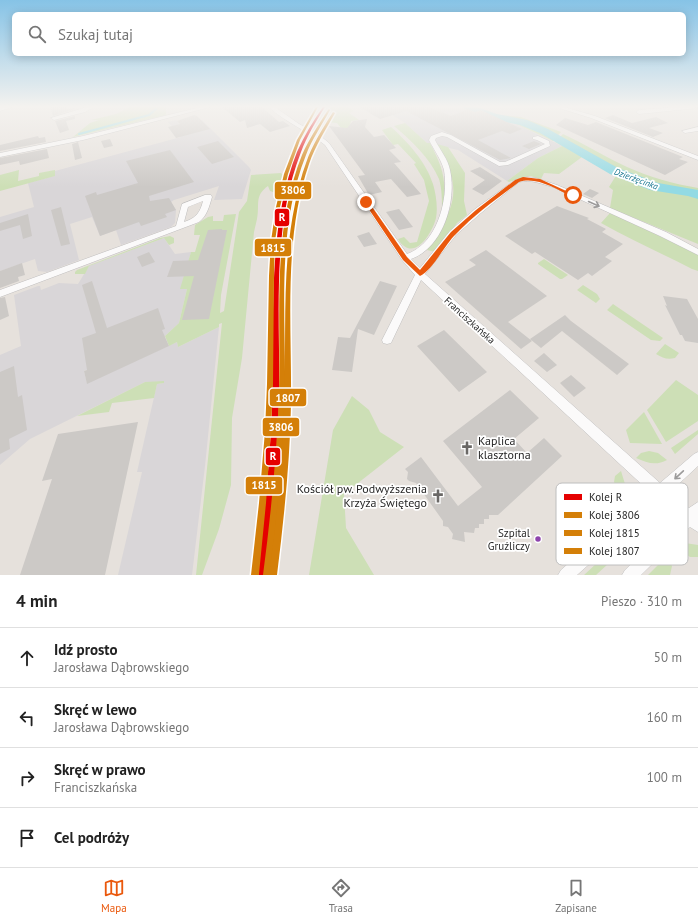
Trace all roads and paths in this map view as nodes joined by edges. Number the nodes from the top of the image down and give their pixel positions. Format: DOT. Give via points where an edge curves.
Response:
graph roads {
  1 [pos="100,134"];
  2 [pos="314,134"];
  3 [pos="636,134"];
  4 [pos="535,138"];
  5 [pos="0,155"];
  6 [pos="698,158"];
  7 [pos="179,227"];
  8 [pos="698,252"];
  9 [pos="405,258"];
  10 [pos="420,274"];
  11 [pos="0,294"];
  12 [pos="387,340"];
  13 [pos="698,458"];
  14 [pos="650,483"];
  15 [pos="670,483"];
  16 [pos="577,565"];
  17 [pos="641,565"];
  18 [pos="566,575"];
  19 [pos="630,575"];
  1 -- 5 [label="street"];
  2 -- 9 [label="street, Franciszkańska" via="327,144"];
  3 -- 6 [label="street"];
  4 -- 9 [label="street" via="547,142 548,145 506,164 499,164 450,136 442,134 433,137 432,140 447,170 450,188 447,206 428,243 419,252"];
  7 -- 7 [label="street" via="185,206 208,197 205,212"];
  7 -- 11 [label="street"];
  10 -- 8 [label="street, one-way" via="463,224 517,181 531,179 555,186"];
  9 -- 10 [label="street, Franciszkańska"];
  10 -- 12 [label="street"];
  10 -- 14 [label="street, Franciszkańska"];
  13 -- 15 [label="street, one-way"];
  16 -- 18 [label="street"];
  17 -- 19 [label="street"];
}
